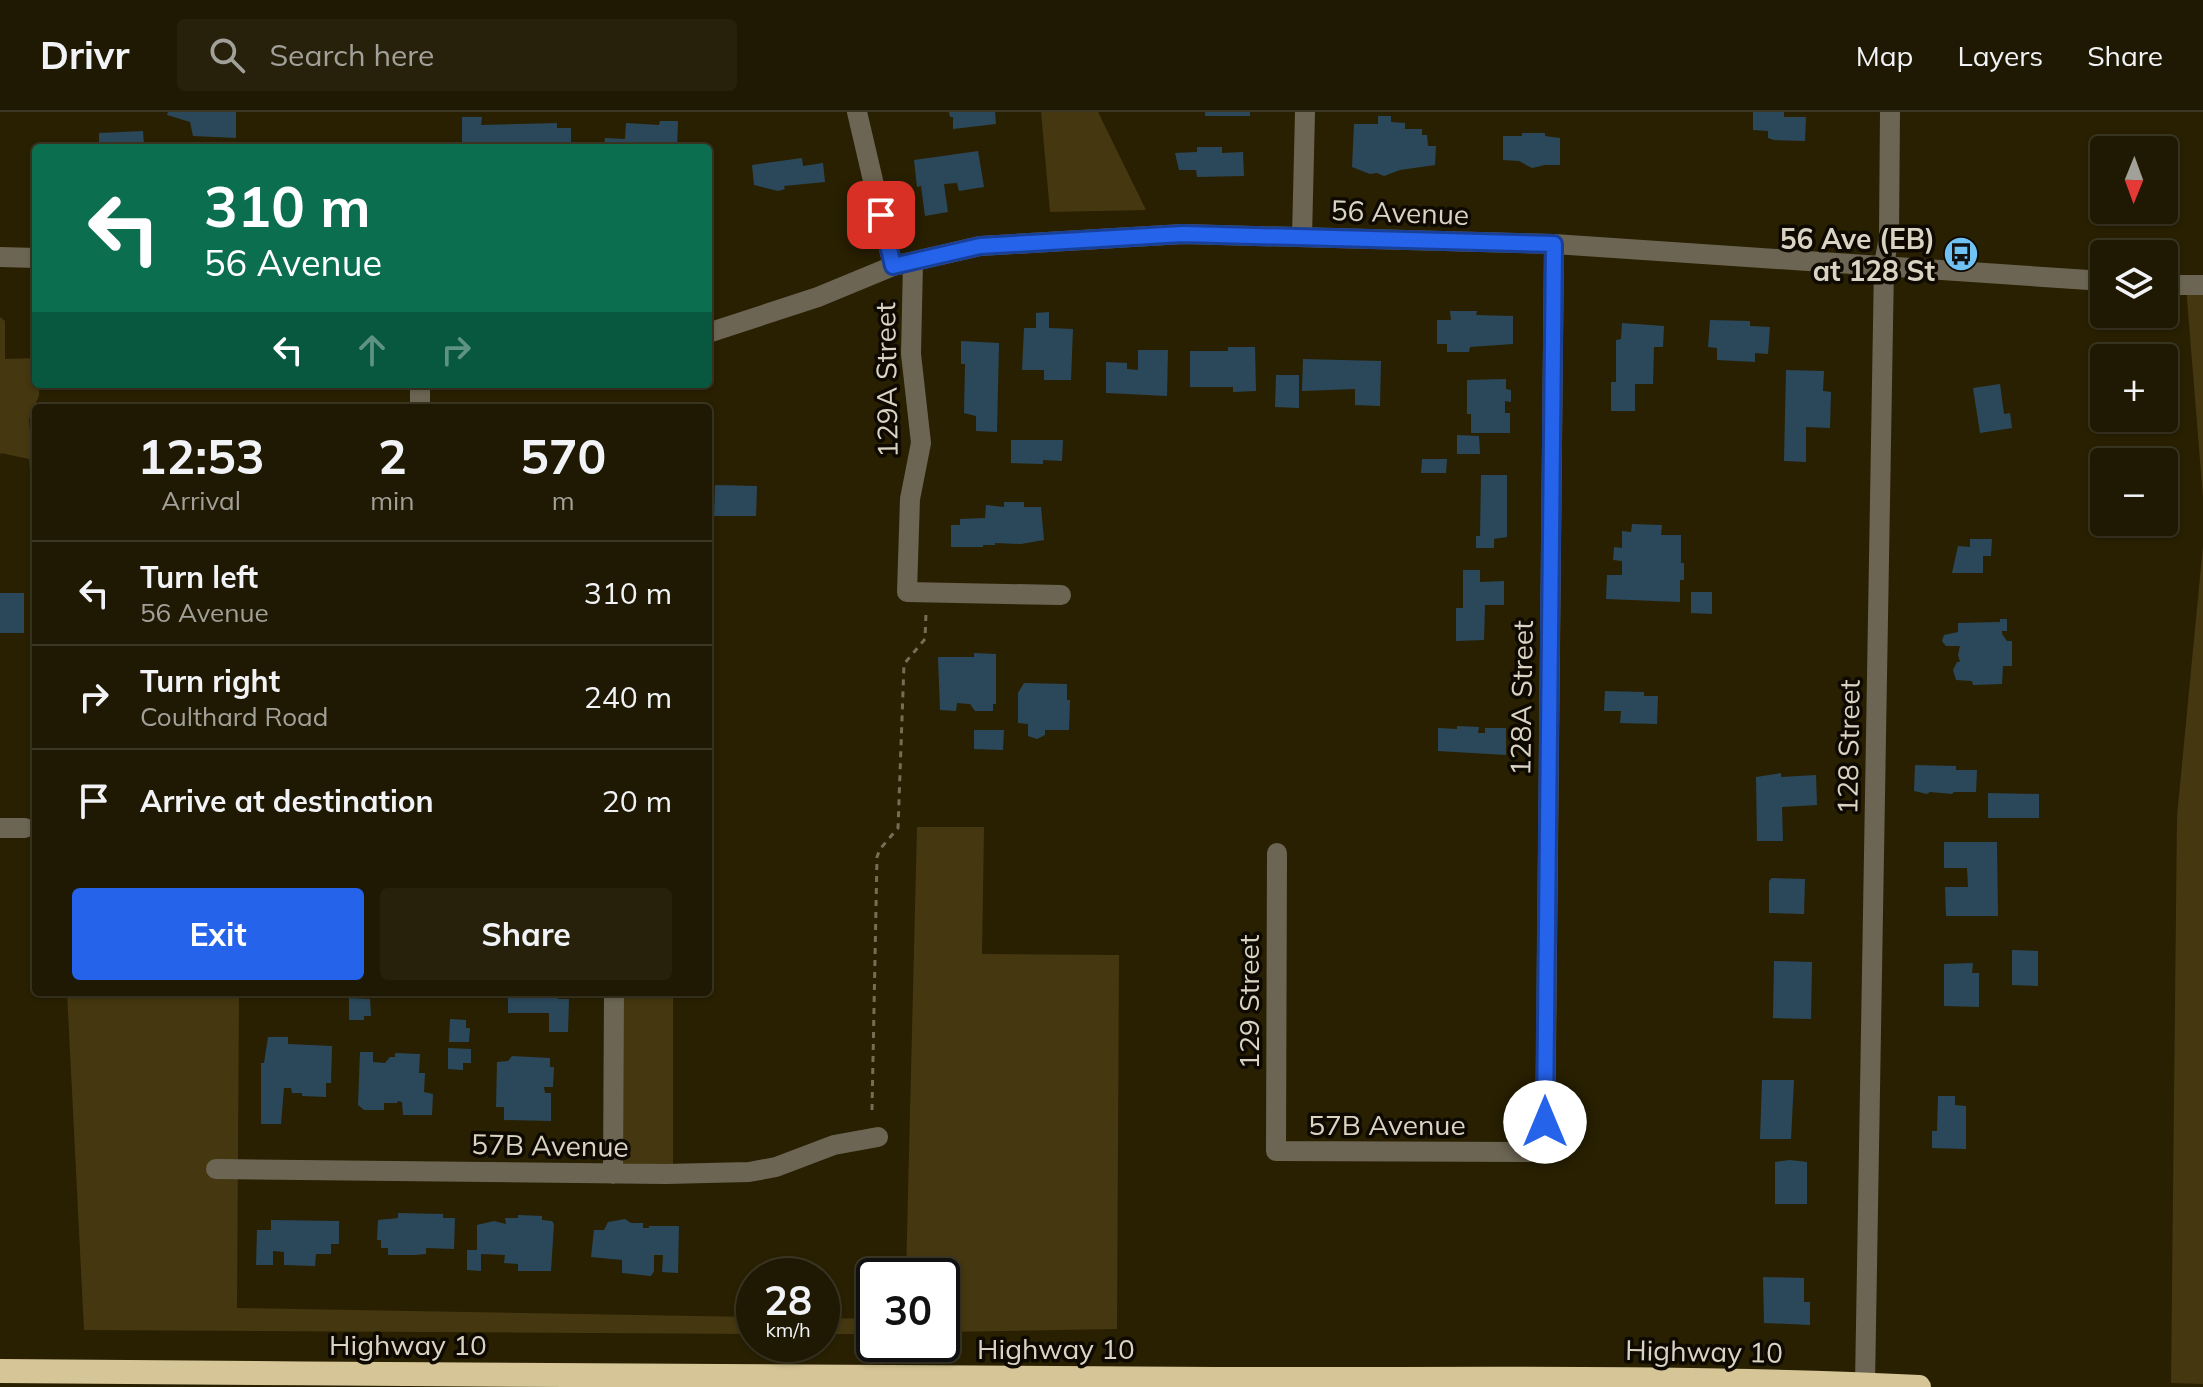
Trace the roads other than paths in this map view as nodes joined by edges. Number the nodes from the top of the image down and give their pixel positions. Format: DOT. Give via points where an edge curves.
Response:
graph roads {
  1 [pos="857,112"];
  2 [pos="1305,112"];
  3 [pos="1890,112"];
  4 [pos="1302,237"];
  5 [pos="1554,244"];
  6 [pos="0,257"];
  7 [pos="32,258"];
  8 [pos="903,264"];
  9 [pos="1884,265"];
  10 [pos="2090,280"];
  11 [pos="2178,285"];
  12 [pos="2203,285"];
  13 [pos="712,332"];
  14 [pos="1061,595"];
  15 [pos="0,828"];
  16 [pos="25,828"];
  17 [pos="1277,853"];
  18 [pos="614,996"];
  19 [pos="878,1137"];
  20 [pos="1276,1151"];
  21 [pos="1545,1152"];
  22 [pos="216,1169"];
  23 [pos="613,1174"];
  24 [pos="0,1371"];
  25 [pos="1865,1384"];
  26 [pos="1919,1387"];
  1 -- 8 [label="street, 129A Street"];
  2 -- 4 [label="street"];
  3 -- 9 [label="street, 128 Street"];
  4 -- 5 [label="street, 56 Avenue"];
  4 -- 8 [label="street, 56 Avenue" via="1183,234 980,246"];
  5 -- 9 [label="street, 56 Avenue"];
  5 -- 21 [label="street, 128A Street"];
  6 -- 7 [label="street"];
  8 -- 13 [label="street, 56 Avenue"];
  8 -- 14 [label="street, 129A Street" via="921,443 910,499 907,592"];
  9 -- 10 [label="street, 56 Avenue"];
  9 -- 25 [label="street, 128 Street"];
  11 -- 12 [label="street"];
  15 -- 16 [label="street"];
  17 -- 20 [label="street, 129 Street"];
  18 -- 23 [label="street"];
  19 -- 23 [label="street, 57B Avenue" via="749,1172"];
  20 -- 21 [label="street, 57B Avenue"];
  22 -- 23 [label="street, 57B Avenue"];
  24 -- 25 [label="highway, Highway 10"];
  25 -- 26 [label="highway, Highway 10"];
}
